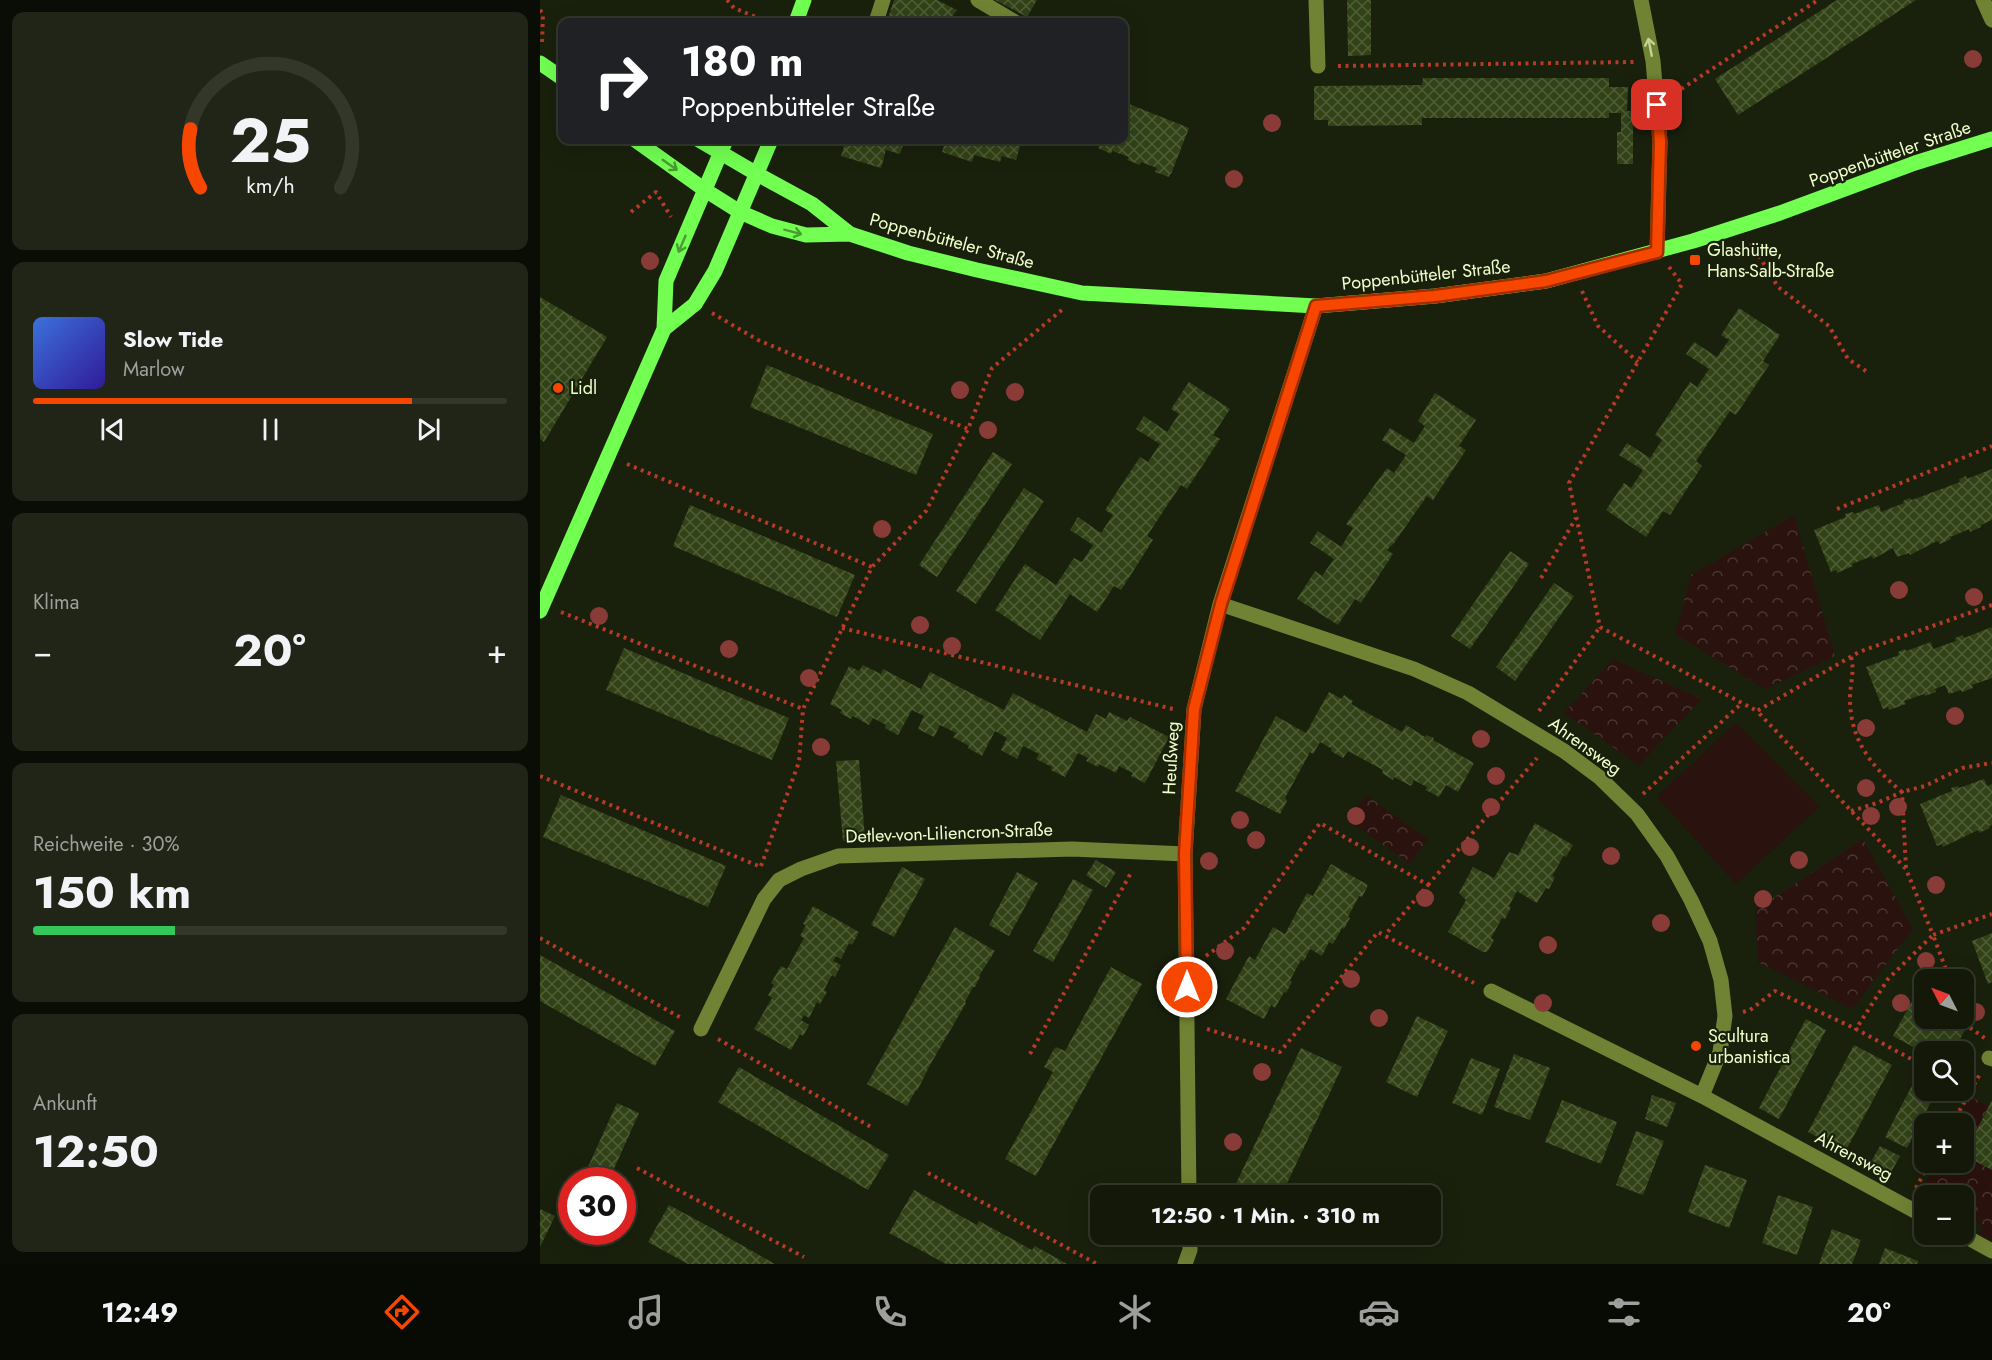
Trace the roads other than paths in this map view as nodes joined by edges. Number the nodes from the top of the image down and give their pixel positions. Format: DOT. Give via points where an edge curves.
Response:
graph roads {
  1 [pos="804,0"];
  2 [pos="883,0"];
  3 [pos="978,0"];
  4 [pos="1316,0"];
  5 [pos="1641,0"];
  6 [pos="1983,0"];
  7 [pos="797,18"];
  8 [pos="877,18"];
  9 [pos="1008,18"];
  10 [pos="1992,20"];
  11 [pos="540,63"];
  12 [pos="1318,66"];
  13 [pos="558,75"];
  14 [pos="1992,140"];
  15 [pos="641,144"];
  16 [pos="769,144"];
  17 [pos="723,146"];
  18 [pos="757,174"];
  19 [pos="705,190"];
  20 [pos="740,212"];
  21 [pos="850,234"];
  22 [pos="1657,252"];
  23 [pos="1316,306"];
  24 [pos="664,329"];
  25 [pos="1221,604"];
  26 [pos="541,608"];
  27 [pos="1185,854"];
  28 [pos="1491,992"];
  29 [pos="701,1029"];
  30 [pos="1702,1096"];
  31 [pos="1189,1185"];
  32 [pos="1914,1210"];
  33 [pos="1974,1241"];
  34 [pos="1190,1245"];
  35 [pos="1992,1251"];
  36 [pos="1185,1264"];
  1 -- 7 [label="main road"];
  2 -- 8 [label="street"];
  3 -- 9 [label="street"];
  4 -- 12 [label="street"];
  22 -- 5 [label="street, one-way" via="1660,142 1653,61"];
  6 -- 10 [label="street"];
  11 -- 13 [label="main road"];
  14 -- 22 [label="main road, Poppenbütteler Straße"];
  15 -- 19 [label="main road, Poppenbütteler Straße, one-way"];
  16 -- 18 [label="main road"];
  17 -- 18 [label="main road, Poppenbütteler Straße"];
  17 -- 19 [label="main road"];
  18 -- 20 [label="main road"];
  18 -- 21 [label="main road, Poppenbütteler Straße" via="812,204"];
  19 -- 20 [label="main road, Poppenbütteler Straße"];
  19 -- 24 [label="main road, one-way" via="666,281"];
  20 -- 21 [label="main road, Poppenbütteler Straße, one-way" via="771,226 806,235"];
  20 -- 24 [label="main road" via="696,304"];
  21 -- 23 [label="main road, Poppenbütteler Straße" via="976,270 1082,293"];
  22 -- 23 [label="main road, Poppenbütteler Straße" via="1546,281"];
  23 -- 25 [label="street, Heußweg"];
  24 -- 26 [label="main road"];
  25 -- 27 [label="street, Heußweg" via="1193,714"];
  25 -- 30 [label="street, Ahrensweg" via="1414,669 1468,693 1599,777 1629,807 1667,856 1691,900 1710,941 1721,980 1725,1016 1720,1052"];
  27 -- 29 [label="street, Detlev-von-Liliencron-Straße" via="1072,849 838,856 801,869 779,880 764,899"];
  27 -- 31 [label="street, Heußweg"];
  28 -- 30 [label="street, Ahrensweg"];
  30 -- 32 [label="street, Ahrensweg"];
  33 -- 35 [label="street"];
  34 -- 36 [label="street"];
}
